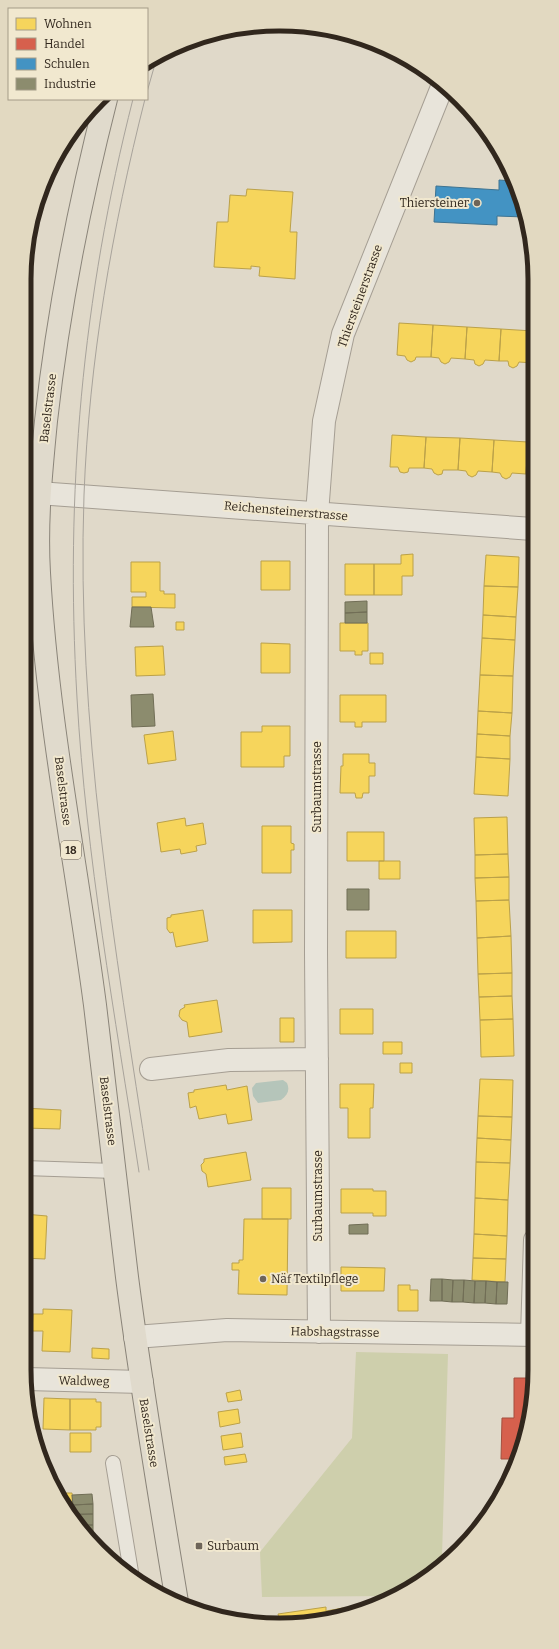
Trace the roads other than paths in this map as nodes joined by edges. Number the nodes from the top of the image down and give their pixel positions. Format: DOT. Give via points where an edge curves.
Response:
graph roads {
  1 [pos="441,91"];
  2 [pos="105,103"];
  3 [pos="32,492"];
  4 [pos="317,514"];
  5 [pos="528,529"];
  6 [pos="317,1059"];
  7 [pos="151,1069"];
  8 [pos="31,1168"];
  9 [pos="116,1171"];
  10 [pos="319,1332"];
  11 [pos="528,1335"];
  12 [pos="135,1337"];
  13 [pos="32,1379"];
  14 [pos="142,1382"];
  15 [pos="113,1463"];
  16 [pos="132,1569"];
  17 [pos="176,1595"];
  1 -- 4 [label="street, Thiersteinerstrasse" via="343,334 324,421"];
  2 -- 3 [label="main road, Baselstrasse / 18" via="90,161 66,283"];
  3 -- 4 [label="street, Reichensteinerstrasse"];
  3 -- 9 [label="main road, Baselstrasse / 18" via="46,655 67,825 94,1000"];
  4 -- 5 [label="street, Reichensteinerstrasse"];
  4 -- 6 [label="street, Surbaumstrasse"];
  6 -- 7 [label="street" via="229,1060"];
  6 -- 10 [label="street, Surbaumstrasse"];
  8 -- 9 [label="lane"];
  9 -- 12 [label="main road, Baselstrasse / 18"];
  10 -- 11 [label="street, Habshagstrasse"];
  10 -- 12 [label="street, Habshagstrasse" via="227,1330"];
  12 -- 14 [label="main road, Baselstrasse / 18"];
  13 -- 14 [label="street, Waldweg"];
  14 -- 17 [label="main road, Baselstrasse / 18"];
  15 -- 16 [label="lane"];
}
